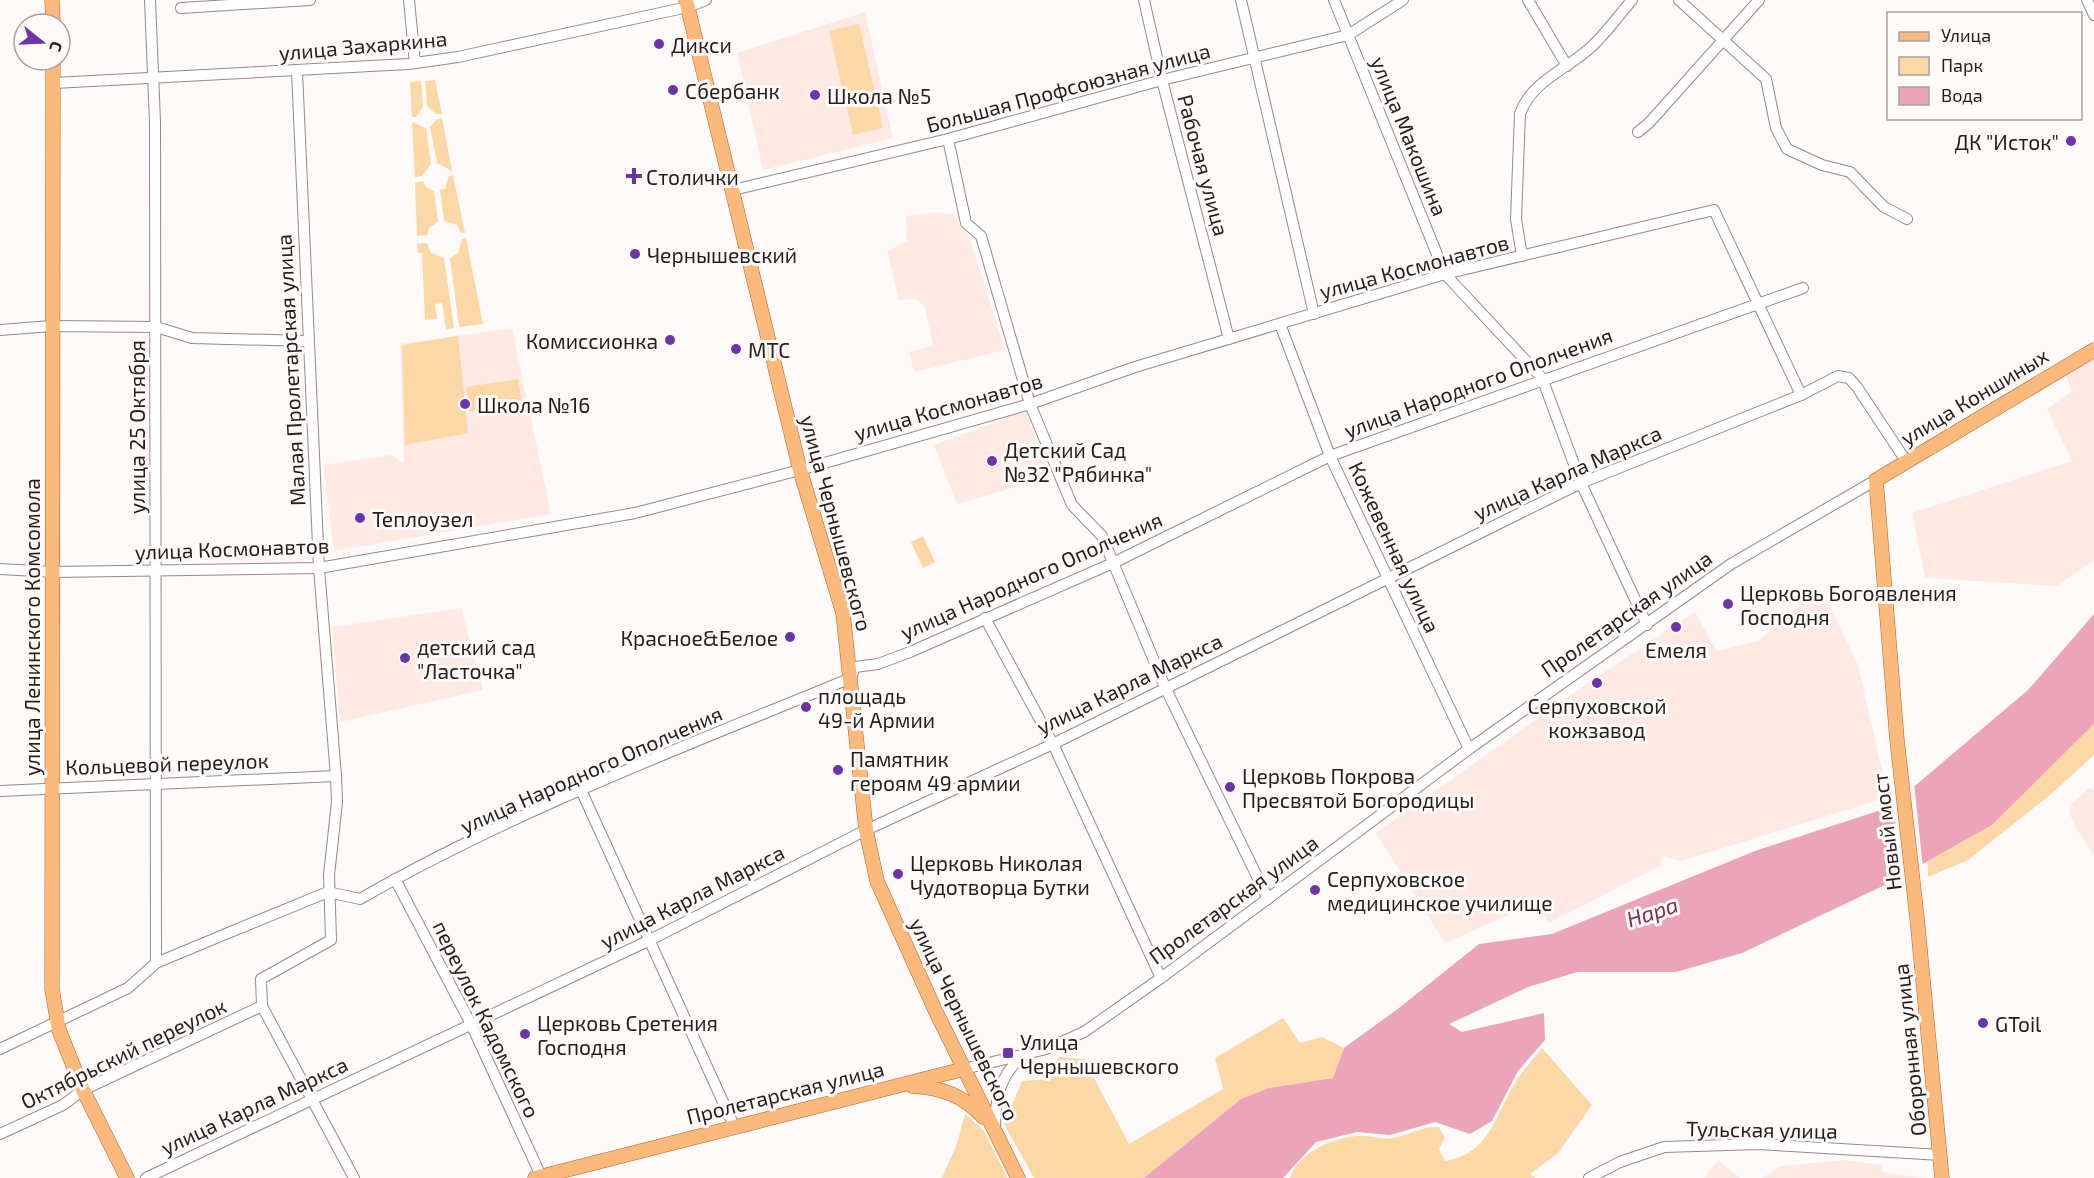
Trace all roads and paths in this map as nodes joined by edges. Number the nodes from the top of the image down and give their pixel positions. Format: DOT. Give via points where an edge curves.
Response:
graph roads {
  1 [pos="150,0"];
  2 [pos="310,0"];
  3 [pos="409,0"];
  4 [pos="706,0"];
  5 [pos="1144,0"];
  6 [pos="1241,0"];
  7 [pos="1334,0"];
  8 [pos="1403,0"];
  9 [pos="1528,0"];
  10 [pos="1632,0"];
  11 [pos="1679,0"];
  12 [pos="1759,0"];
  13 [pos="2087,0"];
  14 [pos="687,3"];
  15 [pos="181,8"];
  16 [pos="2094,15"];
  17 [pos="1348,35"];
  18 [pos="1725,40"];
  19 [pos="1253,58"];
  20 [pos="415,63"];
  21 [pos="1568,66"];
  22 [pos="297,71"];
  23 [pos="54,72"];
  24 [pos="153,78"];
  25 [pos="1162,80"];
  26 [pos="54,83"];
  27 [pos="1638,132"];
  28 [pos="948,139"];
  29 [pos="733,190"];
  30 [pos="1907,219"];
  31 [pos="1522,256"];
  32 [pos="1445,274"];
  33 [pos="1803,288"];
  34 [pos="1759,304"];
  35 [pos="1314,314"];
  36 [pos="1280,324"];
  37 [pos="51,326"];
  38 [pos="156,327"];
  39 [pos="0,330"];
  40 [pos="1229,339"];
  41 [pos="308,341"];
  42 [pos="2094,350"];
  43 [pos="1542,378"];
  44 [pos="1801,395"];
  45 [pos="1030,404"];
  46 [pos="1330,456"];
  47 [pos="1906,461"];
  48 [pos="800,470"];
  49 [pos="1876,480"];
  50 [pos="1581,483"];
  51 [pos="1113,563"];
  52 [pos="319,568"];
  53 [pos="0,569"];
  54 [pos="154,570"];
  55 [pos="54,572"];
  56 [pos="1387,577"];
  57 [pos="985,618"];
  58 [pos="1647,625"];
  59 [pos="851,678"];
  60 [pos="1165,687"];
  61 [pos="1053,744"];
  62 [pos="1469,749"];
  63 [pos="336,776"];
  64 [pos="154,784"];
  65 [pos="52,787"];
  66 [pos="581,790"];
  67 [pos="0,791"];
  68 [pos="866,830"];
  69 [pos="395,879"];
  70 [pos="328,892"];
  71 [pos="1268,900"];
  72 [pos="1917,918"];
  73 [pos="648,941"];
  74 [pos="156,963"];
  75 [pos="1161,978"];
  76 [pos="262,1006"];
  77 [pos="55,1023"];
  78 [pos="471,1024"];
  79 [pos="0,1049"];
  80 [pos="1027,1054"];
  81 [pos="964,1069"];
  82 [pos="898,1086"];
  83 [pos="83,1090"];
  84 [pos="313,1099"];
  85 [pos="734,1126"];
  86 [pos="994,1130"];
  87 [pos="0,1134"];
  88 [pos="1941,1155"];
  89 [pos="540,1177"];
  90 [pos="127,1178"];
  91 [pos="146,1178"];
  92 [pos="354,1178"];
  93 [pos="1018,1178"];
  94 [pos="1589,1178"];
  95 [pos="1942,1178"];
  1 -- 24 [label="street, улица 25 Октября"];
  2 -- 15 [label="street"];
  3 -- 20 [label="street"];
  4 -- 14 [label="street, улица Захаркина"];
  5 -- 25 [label="street, Рабочая улица"];
  6 -- 19 [label="street"];
  7 -- 17 [label="street, улица Макошина"];
  8 -- 17 [label="street, Большая Профсоюзная улица"];
  9 -- 21 [label="street"];
  10 -- 21 [label="street" via="1591,48"];
  11 -- 18 [label="street"];
  12 -- 18 [label="street"];
  13 -- 16 [label="street"];
  14 -- 20 [label="street, улица Захаркина" via="458,57"];
  14 -- 29 [label="main road, улица Чернышевского"];
  17 -- 19 [label="street, Большая Профсоюзная улица"];
  17 -- 32 [label="street, улица Макошина"];
  18 -- 27 [label="street"];
  18 -- 30 [label="street" via="1766,79 1776,129 1787,149 1822,165 1850,172 1884,207"];
  19 -- 25 [label="street, Большая Профсоюзная улица"];
  19 -- 35 [label="street"];
  20 -- 22 [label="street, улица Захаркина"];
  21 -- 31 [label="street" via="1544,81 1524,102 1520,114 1516,219"];
  22 -- 24 [label="street, улица Захаркина"];
  22 -- 41 [label="street, Малая Пролетарская улица"];
  23 -- 26 [label="main road, улица Ленинского Комсомола"];
  24 -- 26 [label="street, улица Захаркина"];
  24 -- 38 [label="street, улица 25 Октября"];
  25 -- 28 [label="street, Большая Профсоюзная улица"];
  25 -- 40 [label="street, Рабочая улица"];
  26 -- 37 [label="main road, улица Ленинского Комсомола"];
  28 -- 29 [label="street, Большая Профсоюзная улица"];
  28 -- 45 [label="street" via="966,224 981,236"];
  29 -- 48 [label="main road, улица Чернышевского"];
  31 -- 32 [label="street, улица Космонавтов"];
  31 -- 34 [label="street, улица Космонавтов" via="1714,210"];
  32 -- 35 [label="street, улица Космонавтов"];
  32 -- 43 [label="street, улица Макошина"];
  33 -- 34 [label="street, улица Народного Ополчения"];
  34 -- 43 [label="street, улица Народного Ополчения"];
  34 -- 44 [label="street"];
  35 -- 36 [label="street, улица Космонавтов"];
  36 -- 40 [label="street, улица Космонавтов"];
  36 -- 46 [label="street, Кожевенная улица"];
  37 -- 38 [label="street"];
  37 -- 39 [label="street"];
  37 -- 55 [label="main road, улица Ленинского Комсомола"];
  38 -- 41 [label="street" via="192,338"];
  38 -- 54 [label="street, улица 25 Октября"];
  40 -- 45 [label="street, улица Космонавтов"];
  41 -- 52 [label="street, Малая Пролетарская улица"];
  42 -- 47 [label="main road, улица Коншиных"];
  43 -- 46 [label="street, улица Народного Ополчения"];
  43 -- 50 [label="street, улица Макошина"];
  44 -- 47 [label="street, улица Карла Маркса" via="1838,376 1849,378"];
  44 -- 50 [label="street, улица Карла Маркса"];
  45 -- 48 [label="street, улица Космонавтов"];
  45 -- 51 [label="street" via="1072,505 1102,536"];
  46 -- 51 [label="street, улица Народного Ополчения"];
  46 -- 56 [label="street, Кожевенная улица"];
  47 -- 49 [label="main road, улица Коншиных"];
  48 -- 52 [label="street, улица Космонавтов" via="635,513"];
  48 -- 59 [label="main road, улица Чернышевского" via="843,613"];
  49 -- 58 [label="street, Пролетарская улица" via="1731,564"];
  49 -- 72 [label="main road, Новый мост" via="1897,740"];
  50 -- 56 [label="street, улица Карла Маркса"];
  50 -- 58 [label="street, улица Макошина"];
  51 -- 57 [label="street, улица Народного Ополчения"];
  51 -- 60 [label="street"];
  52 -- 54 [label="street, улица Космонавтов"];
  52 -- 63 [label="street, Малая Пролетарская улица"];
  53 -- 55 [label="street, улица Космонавтов"];
  54 -- 55 [label="street, улица Космонавтов"];
  54 -- 64 [label="street, улица 25 Октября"];
  55 -- 65 [label="main road, улица Ленинского Комсомола"];
  56 -- 60 [label="street, улица Карла Маркса"];
  56 -- 62 [label="street, Кожевенная улица"];
  57 -- 59 [label="street, улица Народного Ополчения" via="888,660 855,667"];
  57 -- 61 [label="street"];
  58 -- 62 [label="street, Пролетарская улица"];
  59 -- 66 [label="street, улица Народного Ополчения"];
  59 -- 68 [label="main road, улица Чернышевского"];
  60 -- 61 [label="street, улица Карла Маркса"];
  60 -- 71 [label="street"];
  61 -- 68 [label="street, улица Карла Маркса"];
  61 -- 75 [label="street"];
  62 -- 71 [label="street, Пролетарская улица"];
  63 -- 64 [label="street, Кольцевой переулок"];
  63 -- 70 [label="street, Малая Пролетарская улица"];
  64 -- 65 [label="street, Кольцевой переулок"];
  64 -- 74 [label="street, улица 25 Октября"];
  65 -- 67 [label="street, Кольцевой переулок"];
  65 -- 77 [label="main road, улица Ленинского Комсомола"];
  66 -- 69 [label="street, улица Народного Ополчения"];
  66 -- 73 [label="street"];
  68 -- 73 [label="street, улица Карла Маркса"];
  68 -- 81 [label="main road, улица Чернышевского" via="877,881"];
  69 -- 70 [label="street, улица Народного Ополчения" via="360,899"];
  69 -- 78 [label="street, переулок Кадомского"];
  70 -- 74 [label="street"];
  70 -- 76 [label="street, Малая Пролетарская улица" via="331,940 261,979"];
  71 -- 75 [label="street, Пролетарская улица"];
  72 -- 88 [label="main road, Оборонная улица"];
  73 -- 78 [label="street, улица Карла Маркса"];
  73 -- 85 [label="street"];
  74 -- 77 [label="street" via="128,988"];
  75 -- 80 [label="street, Пролетарская улица" via="1084,1032"];
  76 -- 83 [label="street, Октябрьский переулок"];
  76 -- 84 [label="street"];
  77 -- 79 [label="street"];
  77 -- 83 [label="main road, улица Ленинского Комсомола"];
  78 -- 84 [label="street, улица Карла Маркса"];
  78 -- 89 [label="street, переулок Кадомского"];
  80 -- 81 [label="street, Пролетарская улица"];
  80 -- 86 [label="street" via="1012,1065 1004,1078"];
  81 -- 82 [label="main road, Пролетарская улица"];
  81 -- 86 [label="main road, улица Чернышевского"];
  82 -- 85 [label="main road, Пролетарская улица"];
  82 -- 86 [label="main road" via="951,1092 972,1105"];
  83 -- 87 [label="street, Октябрьский переулок" via="63,1105"];
  83 -- 90 [label="main road, улица Ленинского Комсомола"];
  84 -- 91 [label="street, улица Карла Маркса"];
  84 -- 92 [label="street"];
  85 -- 89 [label="main road, Пролетарская улица"];
  86 -- 93 [label="main road, улица Чернышевского"];
  88 -- 94 [label="street, Тульская улица" via="1758,1144 1664,1147"];
  88 -- 95 [label="main road, Оборонная улица"];
}
